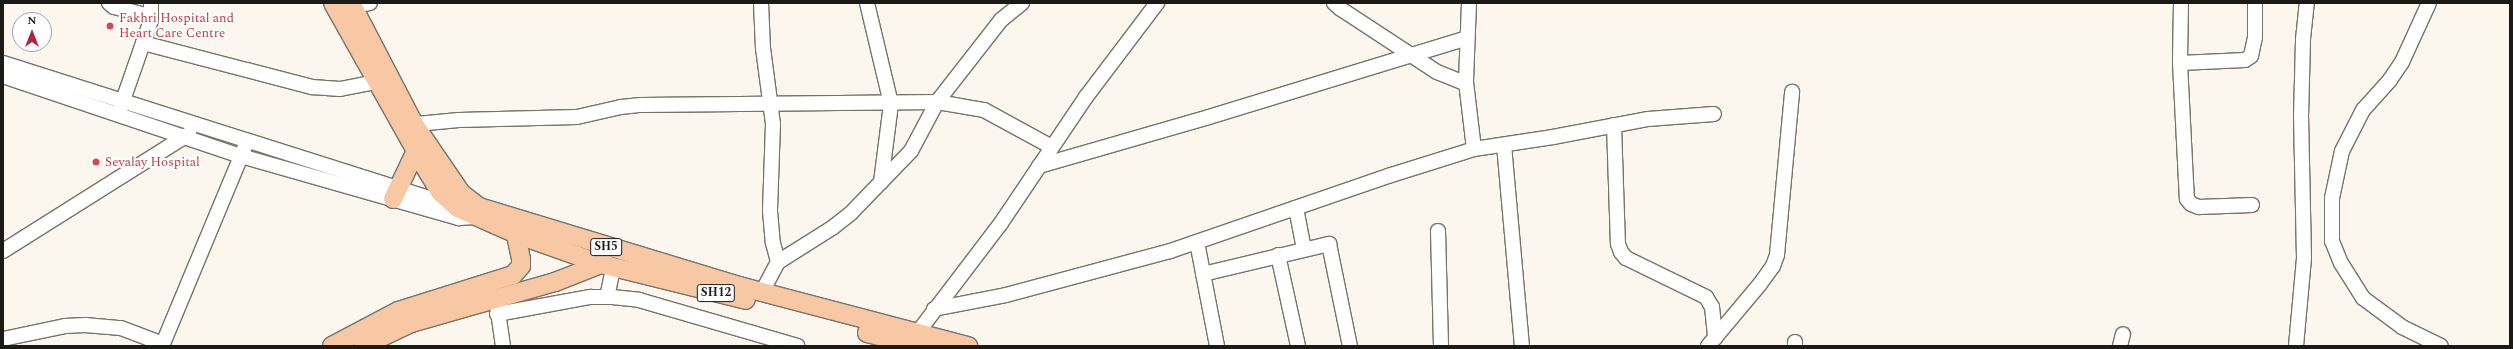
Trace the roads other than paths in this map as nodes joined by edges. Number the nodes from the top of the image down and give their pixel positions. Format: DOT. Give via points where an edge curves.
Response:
graph roads {
  1 [pos="109,3"];
  2 [pos="333,3"];
  3 [pos="761,3"];
  4 [pos="868,3"];
  5 [pos="1022,3"];
  6 [pos="1157,3"];
  7 [pos="1334,3"];
  8 [pos="1469,3"];
  9 [pos="2181,3"];
  10 [pos="2255,3"];
  11 [pos="2307,3"];
  12 [pos="2429,3"];
  13 [pos="358,4"];
  14 [pos="151,10"];
  15 [pos="1467,38"];
  16 [pos="143,43"];
  17 [pos="1412,56"];
  18 [pos="3,63"];
  19 [pos="2180,63"];
  20 [pos="3,76"];
  21 [pos="376,82"];
  22 [pos="1466,84"];
  23 [pos="1792,92"];
  24 [pos="123,100"];
  25 [pos="937,102"];
  26 [pos="891,104"];
  27 [pos="770,105"];
  28 [pos="1714,114"];
  29 [pos="118,115"];
  30 [pos="203,125"];
  31 [pos="408,125"];
  32 [pos="1614,126"];
  33 [pos="183,137"];
  34 [pos="248,139"];
  35 [pos="1504,144"];
  36 [pos="1052,147"];
  37 [pos="1474,149"];
  38 [pos="416,151"];
  39 [pos="241,156"];
  40 [pos="1039,166"];
  41 [pos="881,182"];
  42 [pos="395,194"];
  43 [pos="2252,205"];
  44 [pos="1296,208"];
  45 [pos="470,210"];
  46 [pos="508,222"];
  47 [pos="1438,231"];
  48 [pos="1197,242"];
  49 [pos="1304,249"];
  50 [pos="616,250"];
  51 [pos="3,251"];
  52 [pos="1278,256"];
  53 [pos="778,262"];
  54 [pos="607,266"];
  55 [pos="1203,274"];
  56 [pos="762,292"];
  57 [pos="607,297"];
  58 [pos="496,305"];
  59 [pos="934,309"];
  60 [pos="3,339"];
  61 [pos="764,341"];
  62 [pos="915,341"];
  63 [pos="1711,342"];
  64 [pos="163,345"];
  65 [pos="961,345"];
  66 [pos="332,346"];
  67 [pos="363,346"];
  68 [pos="503,346"];
  69 [pos="797,346"];
  70 [pos="1217,346"];
  71 [pos="1298,346"];
  72 [pos="1350,346"];
  73 [pos="1441,346"];
  74 [pos="1522,346"];
  75 [pos="2296,346"];
  76 [pos="2441,346"];
  1 -- 14 [label="street" via="114,7"];
  2 -- 21 [label="main road, SH5"];
  3 -- 27 [label="street"];
  4 -- 26 [label="street"];
  5 -- 25 [label="street" via="1001,20"];
  6 -- 36 [label="street"];
  7 -- 17 [label="street"];
  8 -- 15 [label="street"];
  9 -- 19 [label="street"];
  10 -- 19 [label="street" via="2251,56 2245,60"];
  11 -- 75 [label="street" via="2303,39 2301,116 2304,258"];
  12 -- 76 [label="street" via="2402,62 2390,80 2363,110 2342,151 2332,198 2332,241 2341,263 2363,298 2402,327"];
  13 -- 31 [label="main road, SH5"];
  14 -- 16 [label="street"];
  15 -- 17 [label="street"];
  15 -- 22 [label="street"];
  16 -- 21 [label="street" via="312,87 340,88"];
  16 -- 24 [label="street"];
  17 -- 22 [label="street" via="1437,72"];
  17 -- 40 [label="street"];
  18 -- 24 [label="street"];
  19 -- 43 [label="street" via="2187,199 2199,207"];
  20 -- 29 [label="street"];
  21 -- 31 [label="main road, SH5"];
  22 -- 37 [label="street"];
  23 -- 63 [label="street" via="1777,255 1773,266 1760,284"];
  24 -- 29 [label="street"];
  24 -- 30 [label="street"];
  25 -- 26 [label="street"];
  25 -- 36 [label="street" via="984,110"];
  25 -- 41 [label="street" via="912,151"];
  26 -- 27 [label="street" via="795,102"];
  26 -- 41 [label="street"];
  27 -- 31 [label="street" via="641,105 577,117 459,120"];
  27 -- 53 [label="street" via="773,124 770,211"];
  28 -- 32 [label="street" via="1648,119"];
  29 -- 33 [label="street"];
  30 -- 33 [label="street"];
  30 -- 34 [label="street"];
  31 -- 38 [label="main road, SH5"];
  31 -- 45 [label="main road, SH5" via="461,193"];
  32 -- 35 [label="street"];
  32 -- 63 [label="street" via="1618,244 1621,252 1626,258 1706,297 1712,307"];
  33 -- 39 [label="street"];
  33 -- 51 [label="street"];
  34 -- 39 [label="street"];
  34 -- 42 [label="street"];
  35 -- 37 [label="street"];
  35 -- 74 [label="street"];
  36 -- 40 [label="street"];
  37 -- 44 [label="street"];
  38 -- 42 [label="main road"];
  38 -- 45 [label="main road, SH5" via="440,192"];
  39 -- 42 [label="street"];
  39 -- 64 [label="street"];
  40 -- 59 [label="street" via="1001,223"];
  41 -- 53 [label="street" via="868,198 832,228"];
  42 -- 45 [label="street"];
  42 -- 45 [label="street" via="459,218"];
  44 -- 48 [label="street"];
  44 -- 49 [label="street"];
  45 -- 46 [label="main road, SH5"];
  45 -- 46 [label="main road, SH5"];
  46 -- 50 [label="main road, SH5"];
  46 -- 54 [label="main road, SH12"];
  46 -- 66 [label="main road" via="522,259 521,266 513,275 398,311"];
  47 -- 73 [label="street"];
  48 -- 55 [label="street"];
  48 -- 59 [label="street" via="1006,295"];
  49 -- 52 [label="street"];
  49 -- 72 [label="street" via="1325,244 1332,248"];
  50 -- 54 [label="main road, SH5"];
  50 -- 56 [label="main road, SH5"];
  52 -- 55 [label="street"];
  52 -- 71 [label="street"];
  53 -- 56 [label="street"];
  54 -- 57 [label="street"];
  54 -- 58 [label="main road, SH5 / SH5" via="555,282"];
  54 -- 62 [label="main road, SH12"];
  55 -- 70 [label="street"];
  56 -- 62 [label="main road, SH5"];
  57 -- 58 [label="street"];
  57 -- 61 [label="street" via="639,300"];
  58 -- 67 [label="main road, SH5 / SH5" via="411,323"];
  58 -- 68 [label="street"];
  59 -- 62 [label="street"];
  60 -- 64 [label="street" via="65,326 85,325 121,328"];
  61 -- 69 [label="street"];
  62 -- 65 [label="main road, SH5"];
}
